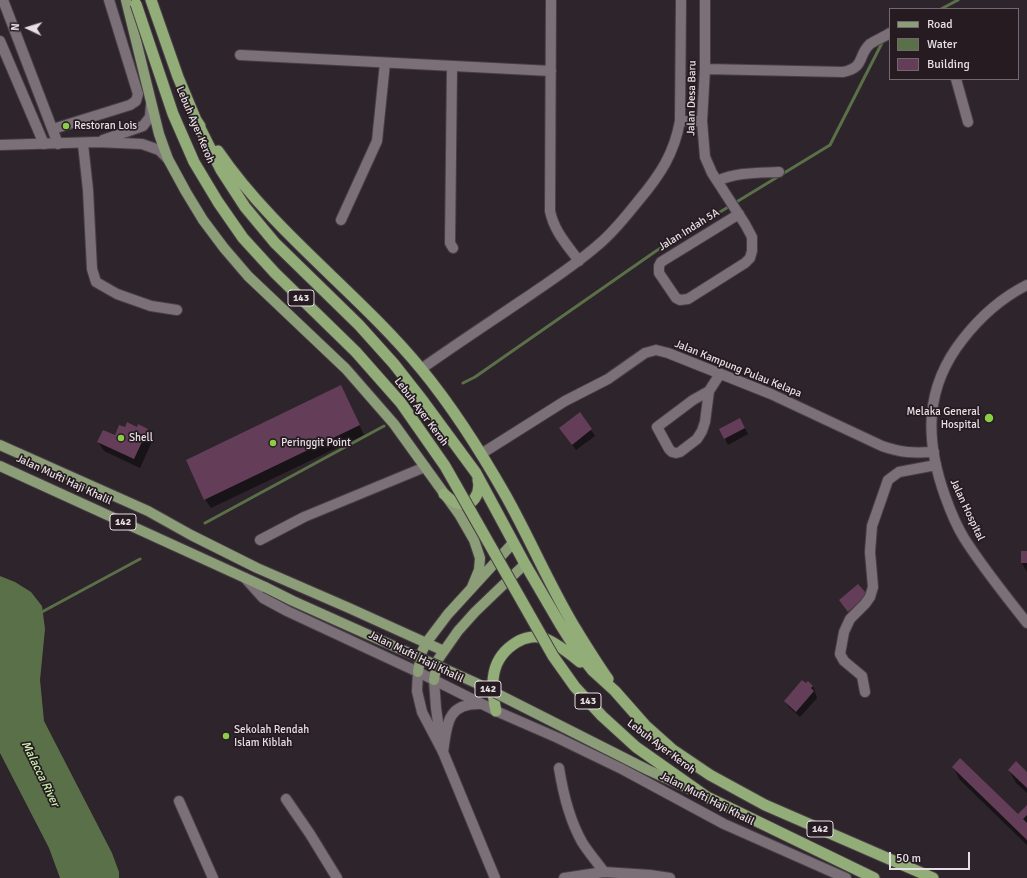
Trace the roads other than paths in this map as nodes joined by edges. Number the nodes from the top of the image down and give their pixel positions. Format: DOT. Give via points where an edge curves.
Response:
graph roads {
  1 [pos="3,0"];
  2 [pos="109,0"];
  3 [pos="151,0"];
  4 [pos="551,0"];
  5 [pos="681,0"];
  6 [pos="705,0"];
  7 [pos="132,1"];
  8 [pos="889,34"];
  9 [pos="0,41"];
  10 [pos="240,55"];
  11 [pos="386,63"];
  12 [pos="452,66"];
  13 [pos="704,69"];
  14 [pos="551,71"];
  15 [pos="956,80"];
  16 [pos="151,104"];
  17 [pos="196,120"];
  18 [pos="680,121"];
  19 [pos="702,121"];
  20 [pos="968,122"];
  21 [pos="53,129"];
  22 [pos="97,142"];
  23 [pos="44,144"];
  24 [pos="58,144"];
  25 [pos="83,144"];
  26 [pos="0,146"];
  27 [pos="168,159"];
  28 [pos="779,172"];
  29 [pos="717,181"];
  30 [pos="738,213"];
  31 [pos="341,220"];
  32 [pos="453,248"];
  33 [pos="579,261"];
  34 [pos="1027,285"];
  35 [pos="177,310"];
  36 [pos="421,369"];
  37 [pos="720,374"];
  38 [pos="708,391"];
  39 [pos="0,445"];
  40 [pos="934,452"];
  41 [pos="481,454"];
  42 [pos="936,465"];
  43 [pos="0,466"];
  44 [pos="425,467"];
  45 [pos="476,473"];
  46 [pos="444,494"];
  47 [pos="260,540"];
  48 [pos="513,543"];
  49 [pos="525,564"];
  50 [pos="245,578"];
  51 [pos="472,587"];
  52 [pos="1027,623"];
  53 [pos="426,643"];
  54 [pos="444,651"];
  55 [pos="593,671"];
  56 [pos="418,672"];
  57 [pos="434,680"];
  58 [pos="615,691"];
  59 [pos="865,692"];
  60 [pos="482,704"];
  61 [pos="496,711"];
  62 [pos="443,752"];
  63 [pos="559,768"];
  64 [pos="710,775"];
  65 [pos="707,797"];
  66 [pos="286,799"];
  67 [pos="179,801"];
  68 [pos="604,872"];
  69 [pos="213,878"];
  70 [pos="337,878"];
  71 [pos="495,878"];
  72 [pos="564,878"];
  73 [pos="670,878"];
  74 [pos="846,878"];
  75 [pos="874,878"];
  76 [pos="933,878"];
  1 -- 21 [label="street"];
  2 -- 21 [label="street" via="138,94 136,101 105,114"];
  3 -- 17 [label="highway, Lebuh Ayer Keroh / 143"];
  4 -- 14 [label="street"];
  5 -- 18 [label="street"];
  6 -- 13 [label="street, Jalan Desa Baru"];
  7 -- 16 [label="main road"];
  7 -- 65 [label="highway, Lebuh Ayer Keroh / 143, bridge" via="194,162 243,238 356,352 401,403 445,466 553,656 575,687 636,747"];
  8 -- 13 [label="street" via="870,44 859,64 852,70 843,72"];
  9 -- 23 [label="street"];
  10 -- 11 [label="street"];
  11 -- 12 [label="street"];
  11 -- 31 [label="street" via="377,141"];
  12 -- 14 [label="street"];
  12 -- 32 [label="street" via="450,243"];
  13 -- 19 [label="street, Jalan Desa Baru"];
  14 -- 33 [label="street" via="550,211 557,231"];
  15 -- 20 [label="street"];
  16 -- 22 [label="street" via="150,118 143,126"];
  16 -- 27 [label="main road" via="158,134"];
  17 -- 36 [label="highway, Lebuh Ayer Keroh / 143" via="266,212 395,339"];
  17 -- 45 [label="highway" via="221,170 245,207 276,243 359,325 394,364"];
  18 -- 19 [label="street"];
  18 -- 33 [label="street" via="673,151 654,182 615,230"];
  19 -- 29 [label="street, Jalan Desa Baru" via="704,157"];
  21 -- 24 [label="street"];
  22 -- 25 [label="street"];
  22 -- 27 [label="street" via="142,144 159,150"];
  23 -- 24 [label="street"];
  23 -- 26 [label="street"];
  24 -- 25 [label="street"];
  25 -- 35 [label="street" via="92,269 96,282 117,294 151,306"];
  27 -- 44 [label="main road" via="199,215 224,248 248,276 346,369 394,424"];
  28 -- 29 [label="street" via="738,174"];
  29 -- 30 [label="street, Jalan Desa Baru"];
  30 -- 30 [label="street, Jalan Indah 5A" via="661,262 659,273 676,298 688,299 750,258 752,237"];
  33 -- 36 [label="street"];
  34 -- 40 [label="street, Jalan Hospital" via="1012,292 979,319 948,360 935,393 932,412"];
  36 -- 41 [label="highway, Lebuh Ayer Keroh / 143" via="462,423"];
  37 -- 38 [label="street"];
  37 -- 40 [label="street, Jalan Kampung Pulau Kelapa" via="771,394 882,446 912,453"];
  37 -- 41 [label="street, Jalan Kampung Pulau Kelapa" via="668,353 656,350 645,353 608,379 564,401"];
  38 -- 38 [label="street" via="657,427 672,452 680,452 697,439 702,431 706,422"];
  39 -- 53 [label="main road, Jalan Mufti Haji Khalil / 142" via="148,511 262,570"];
  40 -- 42 [label="street, Jalan Hospital"];
  41 -- 58 [label="highway, Lebuh Ayer Keroh / 143" via="574,625"];
  42 -- 52 [label="street, Jalan Hospital" via="939,479 963,536 990,577"];
  42 -- 59 [label="street" via="899,472 888,480 872,526 870,552 873,587 870,597 850,619 844,632 840,654 844,661 862,676"];
  43 -- 50 [label="main road, Jalan Mufti Haji Khalil / 142"];
  44 -- 46 [label="main road"];
  44 -- 47 [label="street" via="304,517"];
  45 -- 46 [label="highway" via="478,494 468,504 460,504"];
  45 -- 48 [label="highway"];
  46 -- 51 [label="main road" via="474,540 480,558 479,570"];
  48 -- 49 [label="highway"];
  48 -- 51 [label="main road"];
  49 -- 54 [label="main road" via="474,612"];
  49 -- 55 [label="highway" via="577,651"];
  50 -- 56 [label="street, Jalan Mufti Haji Khalil / 142" via="263,598"];
  50 -- 65 [label="main road, 142, bridge" via="476,683"];
  51 -- 53 [label="main road"];
  53 -- 54 [label="main road, Jalan Mufti Haji Khalil / 142"];
  53 -- 56 [label="main road"];
  54 -- 57 [label="main road" via="437,661"];
  55 -- 58 [label="highway"];
  55 -- 61 [label="highway" via="546,639 523,638 507,648 496,665 492,681"];
  56 -- 57 [label="street, Jalan Mufti Haji Khalil / 142"];
  56 -- 62 [label="street" via="417,691 422,712"];
  57 -- 60 [label="street, Jalan Mufti Haji Khalil / 142"];
  57 -- 62 [label="street"];
  58 -- 64 [label="highway, 143" via="645,725 673,750"];
  60 -- 61 [label="street, Jalan Mufti Haji Khalil / 142"];
  60 -- 62 [label="street" via="468,704 456,709 450,716"];
  61 -- 74 [label="street, Jalan Mufti Haji Khalil / 142" via="622,769 724,824"];
  62 -- 71 [label="street"];
  63 -- 68 [label="street" via="563,794 571,818 582,842"];
  64 -- 76 [label="highway, Jalan Mufti Haji Khalil / 142" via="765,805"];
  65 -- 75 [label="highway, 142"];
  66 -- 70 [label="street"];
  67 -- 69 [label="street"];
  68 -- 72 [label="street"];
  68 -- 73 [label="street"];
}
